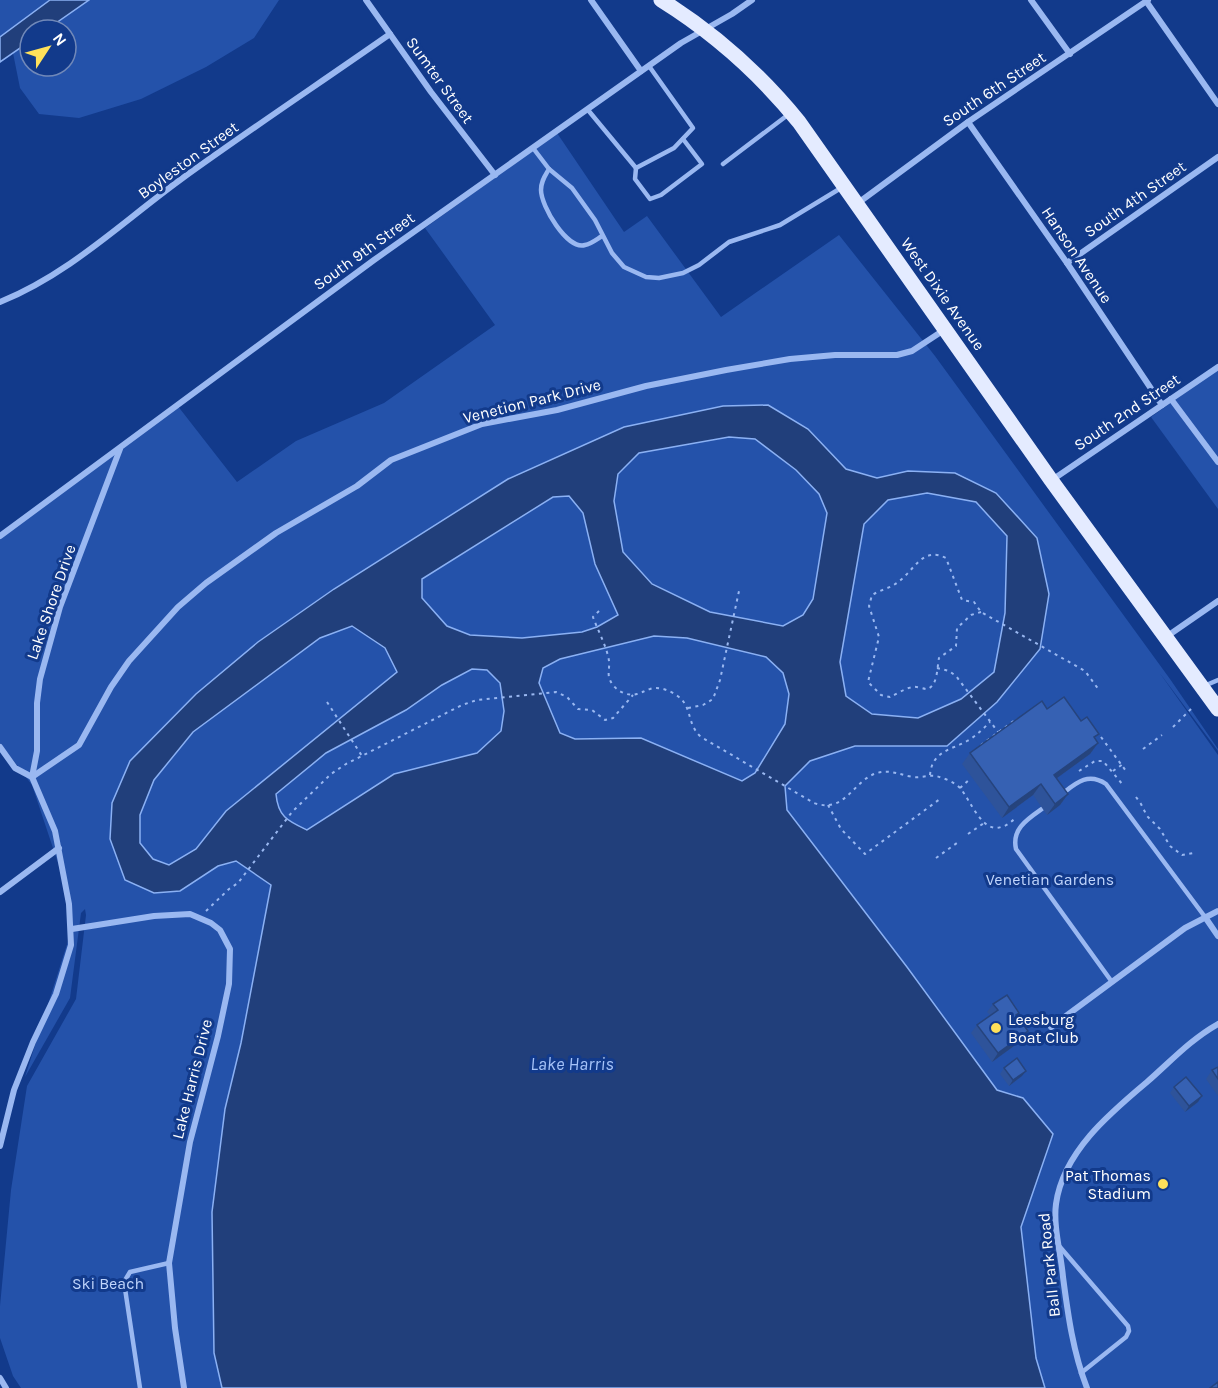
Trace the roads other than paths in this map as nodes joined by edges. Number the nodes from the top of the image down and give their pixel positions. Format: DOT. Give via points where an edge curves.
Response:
graph roads {
  1 [pos="366,0"];
  2 [pos="591,0"];
  3 [pos="661,0"];
  4 [pos="752,0"];
  5 [pos="1031,0"];
  6 [pos="1147,0"];
  7 [pos="705,30"];
  8 [pos="390,34"];
  9 [pos="1070,54"];
  10 [pos="649,66"];
  11 [pos="641,71"];
  12 [pos="1218,104"];
  13 [pos="588,110"];
  14 [pos="791,112"];
  15 [pos="968,122"];
  16 [pos="683,139"];
  17 [pos="533,148"];
  18 [pos="1218,157"];
  19 [pos="723,164"];
  20 [pos="636,168"];
  21 [pos="549,169"];
  22 [pos="495,175"];
  23 [pos="845,186"];
  24 [pos="857,204"];
  25 [pos="602,236"];
  26 [pos="1067,263"];
  27 [pos="0,302"];
  28 [pos="945,329"];
  29 [pos="1218,367"];
  30 [pos="1171,399"];
  31 [pos="1161,405"];
  32 [pos="120,448"];
  33 [pos="1218,462"];
  34 [pos="1051,480"];
  35 [pos="0,536"];
  36 [pos="1218,601"];
  37 [pos="1166,637"];
  38 [pos="1218,680"];
  39 [pos="1202,687"];
  40 [pos="1217,707"];
  41 [pos="0,747"];
  42 [pos="32,777"];
  43 [pos="1060,795"];
  44 [pos="1051,802"];
  45 [pos="59,848"];
  46 [pos="0,892"];
  47 [pos="1218,911"];
  48 [pos="1205,917"];
  49 [pos="72,929"];
  50 [pos="1218,936"];
  51 [pos="1112,982"];
  52 [pos="1218,1024"];
  53 [pos="1051,1027"];
  54 [pos="0,1146"];
  55 [pos="1059,1246"];
  56 [pos="169,1263"];
  57 [pos="1081,1373"];
  58 [pos="0,1378"];
  59 [pos="6,1388"];
  60 [pos="140,1388"];
  61 [pos="184,1388"];
  62 [pos="1087,1388"];
  1 -- 8 [label="street, Sumter Street"];
  2 -- 11 [label="street"];
  3 -- 7 [label="main road, West Dixie Avenue"];
  4 -- 7 [label="street, South 9th Street"];
  5 -- 9 [label="street"];
  6 -- 9 [label="street, South 6th Street"];
  6 -- 12 [label="street"];
  7 -- 10 [label="street, South 9th Street"];
  7 -- 14 [label="main road, West Dixie Avenue" via="752,70"];
  8 -- 22 [label="street, Sumter Street"];
  8 -- 27 [label="street, Boyleston Street" via="179,181 70,264 34,287"];
  9 -- 15 [label="street, South 6th Street"];
  10 -- 11 [label="street, South 9th Street"];
  10 -- 16 [label="lane" via="693,128"];
  11 -- 13 [label="street, South 9th Street"];
  13 -- 17 [label="street, South 9th Street"];
  13 -- 20 [label="lane"];
  14 -- 19 [label="lane"];
  14 -- 23 [label="main road, West Dixie Avenue"];
  15 -- 24 [label="street, South 6th Street"];
  15 -- 26 [label="street, Hanson Avenue"];
  16 -- 20 [label="lane"];
  16 -- 20 [label="lane" via="702,164 661,195 650,199 635,179"];
  17 -- 21 [label="lane"];
  17 -- 22 [label="street, South 9th Street"];
  18 -- 26 [label="street, South 4th Street"];
  21 -- 25 [label="lane" via="572,188"];
  21 -- 25 [label="lane" via="541,193 567,240 585,245"];
  22 -- 32 [label="street, South 9th Street"];
  23 -- 24 [label="main road, West Dixie Avenue"];
  23 -- 25 [label="lane" via="780,225 729,242 683,273 659,278 624,267"];
  24 -- 28 [label="main road, West Dixie Avenue"];
  26 -- 31 [label="street, Hanson Avenue"];
  28 -- 34 [label="main road, West Dixie Avenue"];
  28 -- 42 [label="street, Venetion Park Drive" via="912,351 897,355 790,359 646,386 557,410 482,424 392,460 235,561 178,607 129,661 80,745"];
  29 -- 30 [label="street, South 2nd Street"];
  30 -- 31 [label="street, South 2nd Street"];
  30 -- 33 [label="street"];
  31 -- 34 [label="street, South 2nd Street"];
  32 -- 35 [label="street, South 9th Street"];
  32 -- 42 [label="street, Lake Shore Drive" via="51,636 40,679"];
  34 -- 37 [label="main road, West Dixie Avenue"];
  36 -- 37 [label="street"];
  37 -- 39 [label="main road, West Dixie Avenue"];
  38 -- 39 [label="lane"];
  39 -- 40 [label="main road, West Dixie Avenue"];
  41 -- 42 [label="street" via="15,768"];
  42 -- 45 [label="street"];
  43 -- 48 [label="lane" via="1088,778 1106,784"];
  44 -- 51 [label="lane" via="1021,825 1015,838 1016,849"];
  45 -- 46 [label="street"];
  45 -- 49 [label="street"];
  47 -- 48 [label="street"];
  48 -- 50 [label="street"];
  48 -- 51 [label="street"];
  49 -- 54 [label="street" via="68,960 14,1090"];
  49 -- 56 [label="street, Lake Harris Drive" via="190,914 203,918 227,941 231,961 229,984 190,1142"];
  51 -- 53 [label="street"];
  52 -- 55 [label="street, Ball Park Road" via="1197,1037 1118,1106 1077,1153 1056,1205"];
  55 -- 57 [label="street, Ball Park Road" via="1069,1323"];
  55 -- 57 [label="lane" via="1129,1331"];
  56 -- 60 [label="lane" via="130,1272 124,1282"];
  56 -- 61 [label="street, Lake Harris Drive"];
  57 -- 62 [label="street, Ball Park Road"];
  58 -- 59 [label="street"];
}
